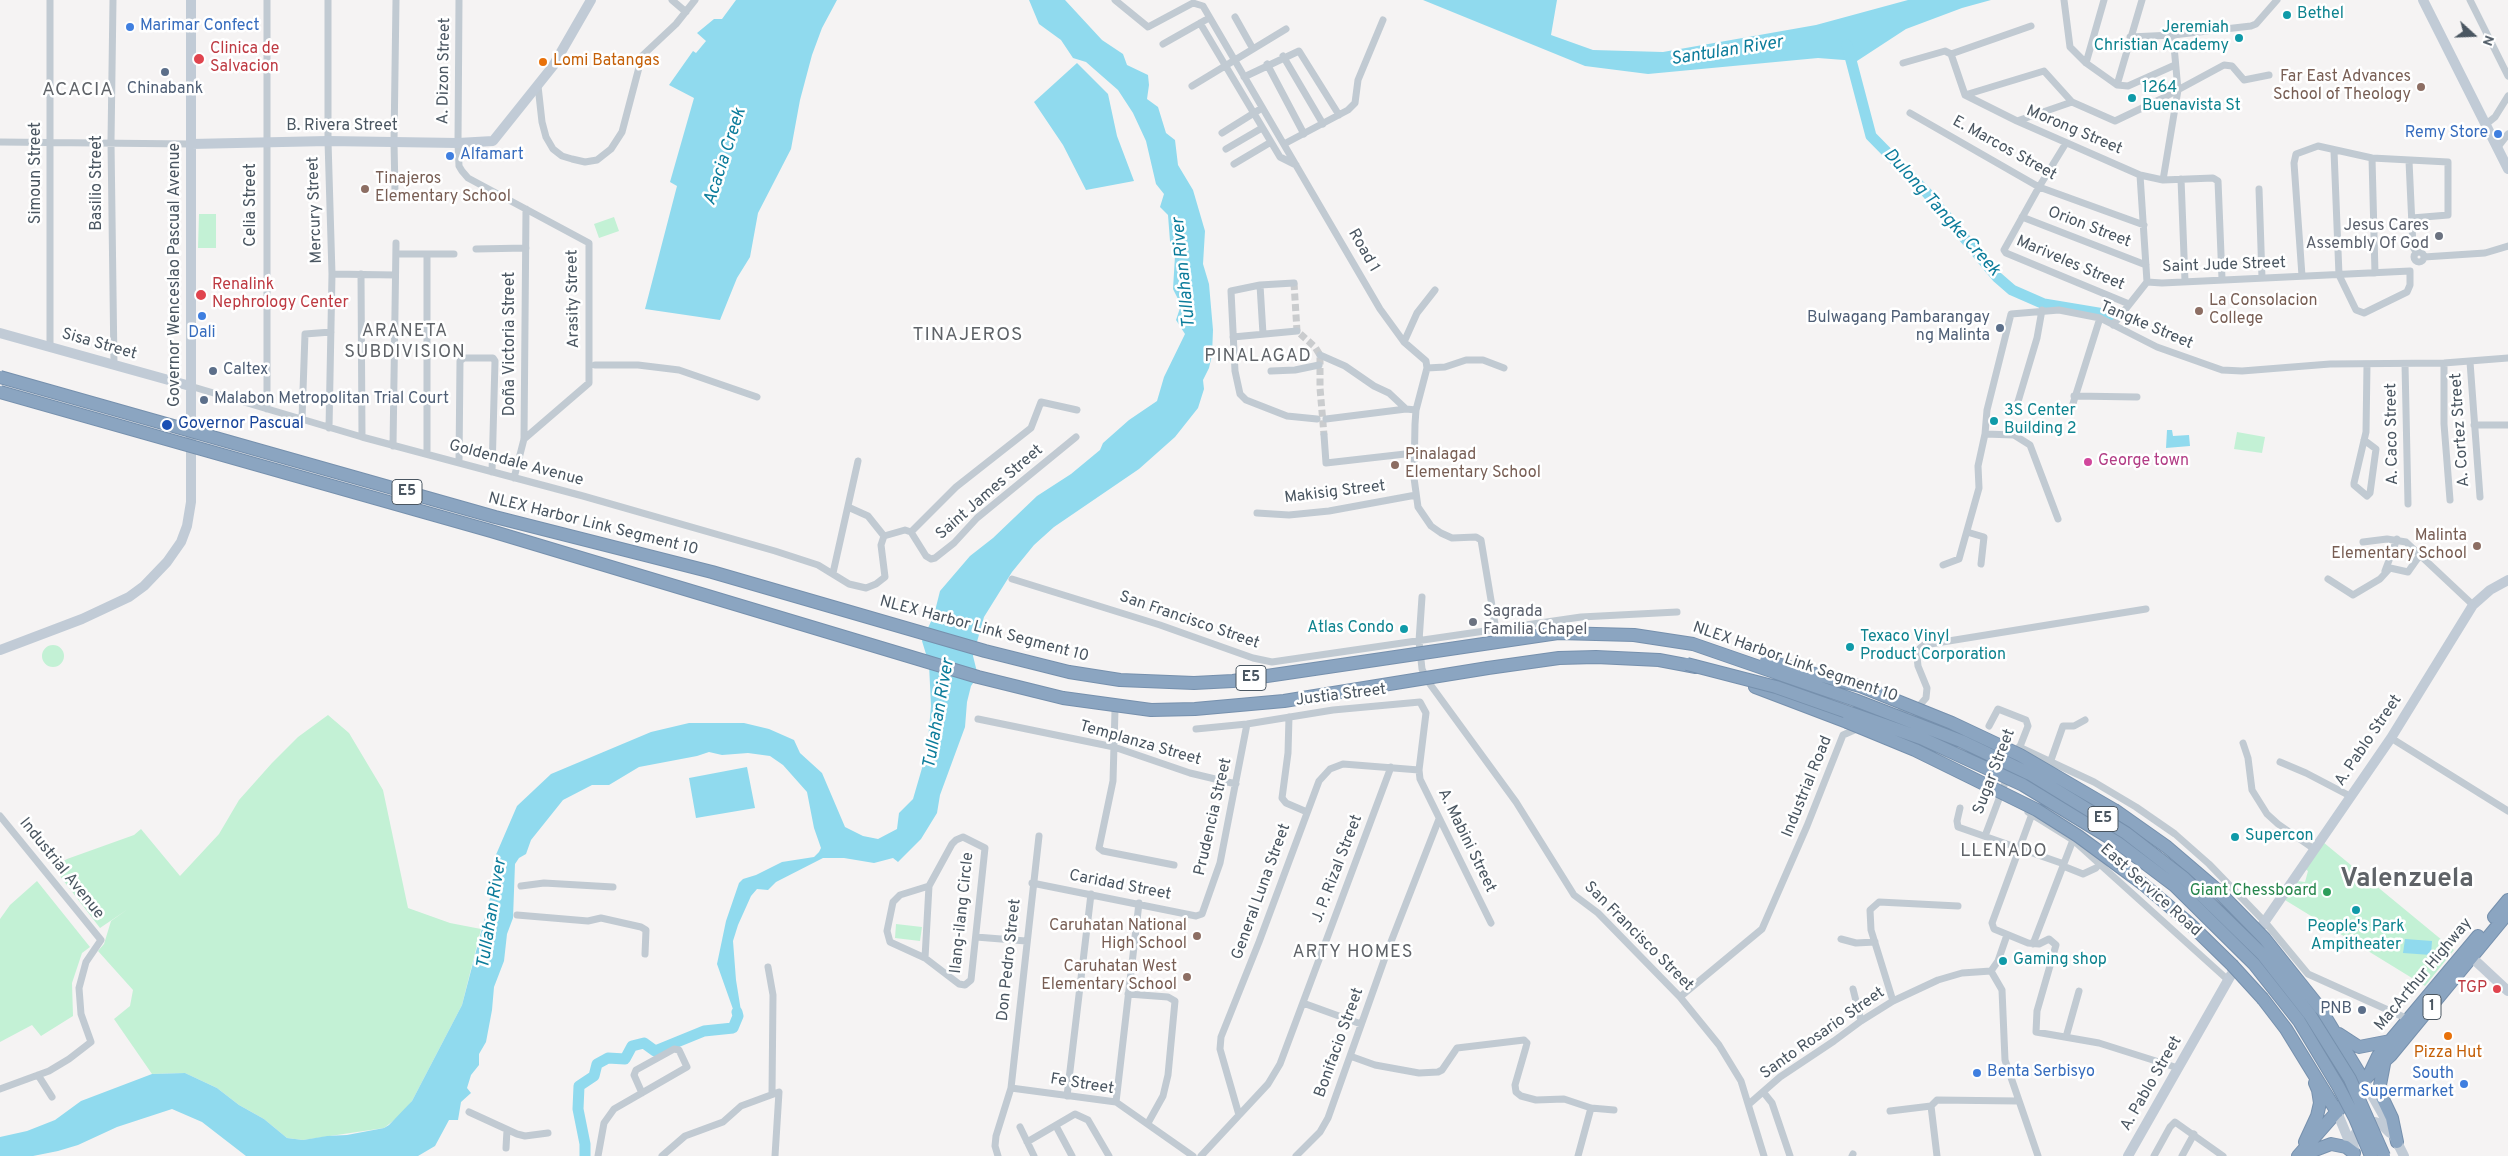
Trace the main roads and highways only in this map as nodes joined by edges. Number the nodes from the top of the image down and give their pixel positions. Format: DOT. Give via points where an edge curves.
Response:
graph roads {
  1 [pos="0,377"];
  2 [pos="0,392"];
  3 [pos="1693,644"];
  4 [pos="1687,664"];
  5 [pos="2508,900"];
  6 [pos="2508,913"];
  7 [pos="2468,955"];
  8 [pos="2338,1036"];
  9 [pos="2390,1041"];
  10 [pos="2306,1060"];
  11 [pos="2384,1064"];
  12 [pos="2367,1078"];
  13 [pos="2337,1112"];
  14 [pos="2397,1142"];
  15 [pos="2354,1155"];
  16 [pos="2298,1156"];
  17 [pos="2371,1156"];
  18 [pos="2384,1156"];
  1 -- 3 [label="highway, NLEX Harbor Link Segment 10 / E5, bridge" via="495,517 712,572 1069,672 1120,680 1194,684 1233,681 1558,632 1634,635"];
  2 -- 4 [label="highway, NLEX Harbor Link Segment 10 / E5, bridge" via="491,531 978,677 1063,698 1151,710 1195,709 1284,701 1524,661 1633,658"];
  3 -- 8 [label="highway, bridge" via="1860,686 1952,723 2067,781 2160,842 2215,888 2265,939"];
  3 -- 18 [label="highway, NLEX Harbor Link Segment 10 / E5, bridge" via="1961,741 2030,774 2126,833 2184,878 2263,955 2310,1015 2350,1079"];
  4 -- 10 [label="highway, bridge" via="1775,694 1916,750 2037,810 2107,856 2190,924 2232,965 2286,1029"];
  4 -- 17 [label="highway, NLEX Harbor Link Segment 10 / E5, bridge" via="1776,687 1921,738 2023,785 2118,842 2175,886 2254,964 2299,1021 2338,1086"];
  5 -- 7 [label="highway, MacArthur Highway / 1"];
  6 -- 7 [label="highway, MacArthur Highway / 1"];
  7 -- 9 [label="highway, MacArthur Highway / 1"];
  7 -- 11 [label="highway, MacArthur Highway / 1"];
  8 -- 9 [label="highway" via="2359,1047"];
  8 -- 10 [label="highway" via="2338,1055 2333,1060 2320,1065"];
  8 -- 12 [label="highway"];
  9 -- 12 [label="highway, MacArthur Highway / 1"];
  10 -- 13 [label="highway"];
  10 -- 16 [label="highway" via="2320,1103"];
  11 -- 12 [label="highway, MacArthur Highway / 1"];
  11 -- 14 [label="highway" via="2380,1085 2382,1097 2392,1118"];
  12 -- 13 [label="highway, MacArthur Highway / 1"];
  13 -- 16 [label="highway, MacArthur Highway / 1"];
  15 -- 16 [label="highway" via="2346,1147 2331,1144"];
}
